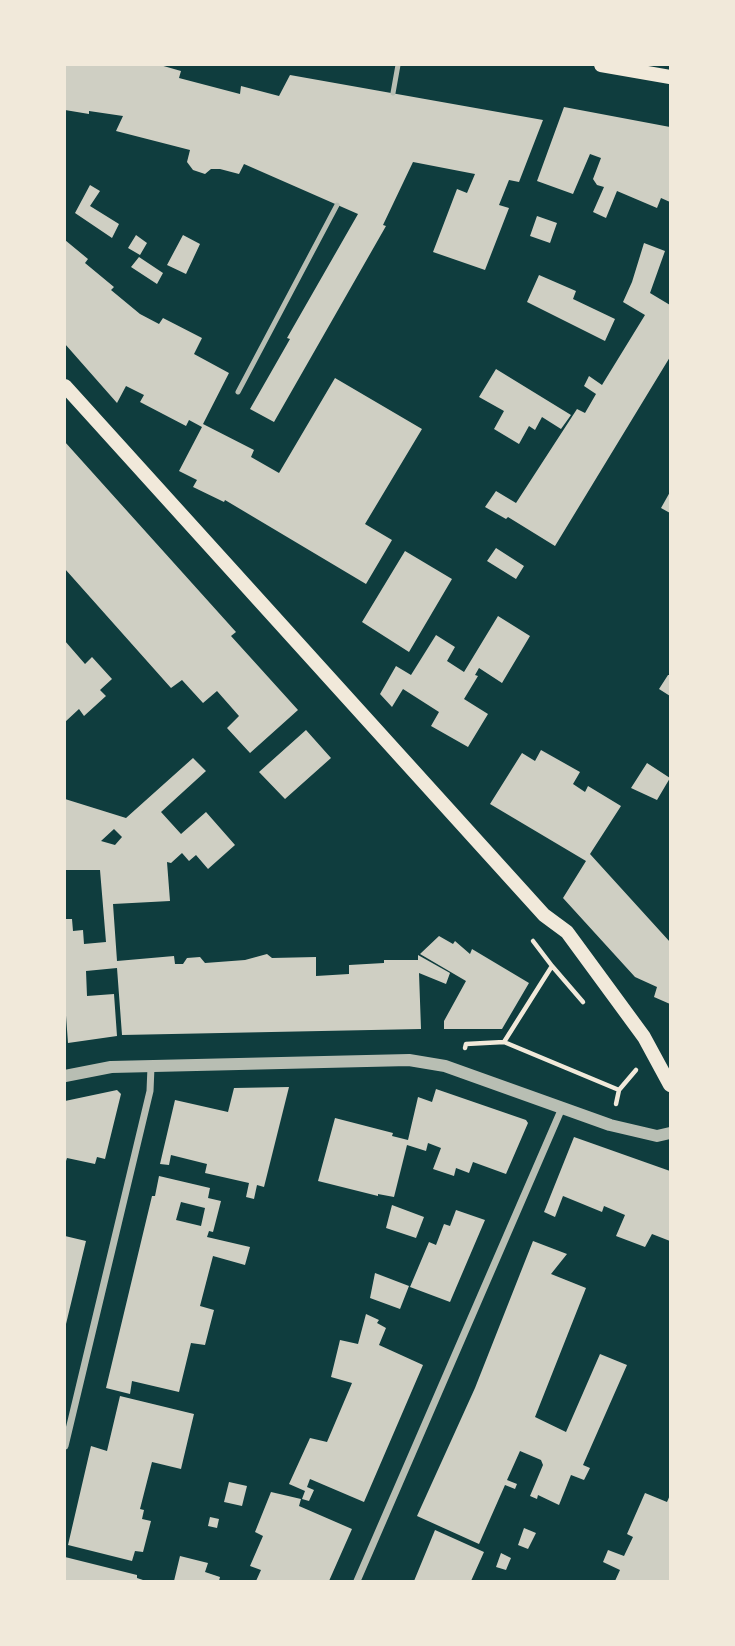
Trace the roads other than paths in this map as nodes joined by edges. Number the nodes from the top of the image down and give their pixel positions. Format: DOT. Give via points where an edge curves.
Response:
graph roads {
  1 [pos="398,65"];
  2 [pos="601,65"];
  3 [pos="670,77"];
  4 [pos="393,93"];
  5 [pos="337,205"];
  6 [pos="65,386"];
  7 [pos="238,392"];
  8 [pos="151,1067"];
  9 [pos="65,1076"];
  10 [pos="670,1085"];
  11 [pos="562,1108"];
  12 [pos="670,1133"];
  13 [pos="65,1446"];
  14 [pos="357,1581"];
  1 -- 4 [label="lane"];
  2 -- 3 [label="main road"];
  5 -- 7 [label="lane"];
  6 -- 10 [label="main road" via="544,915 567,932 644,1037"];
  8 -- 9 [label="street" via="111,1067"];
  8 -- 11 [label="street" via="409,1060 445,1066"];
  8 -- 13 [label="street" via="150,1091"];
  11 -- 12 [label="street" via="657,1136"];
  11 -- 14 [label="street"];
}
